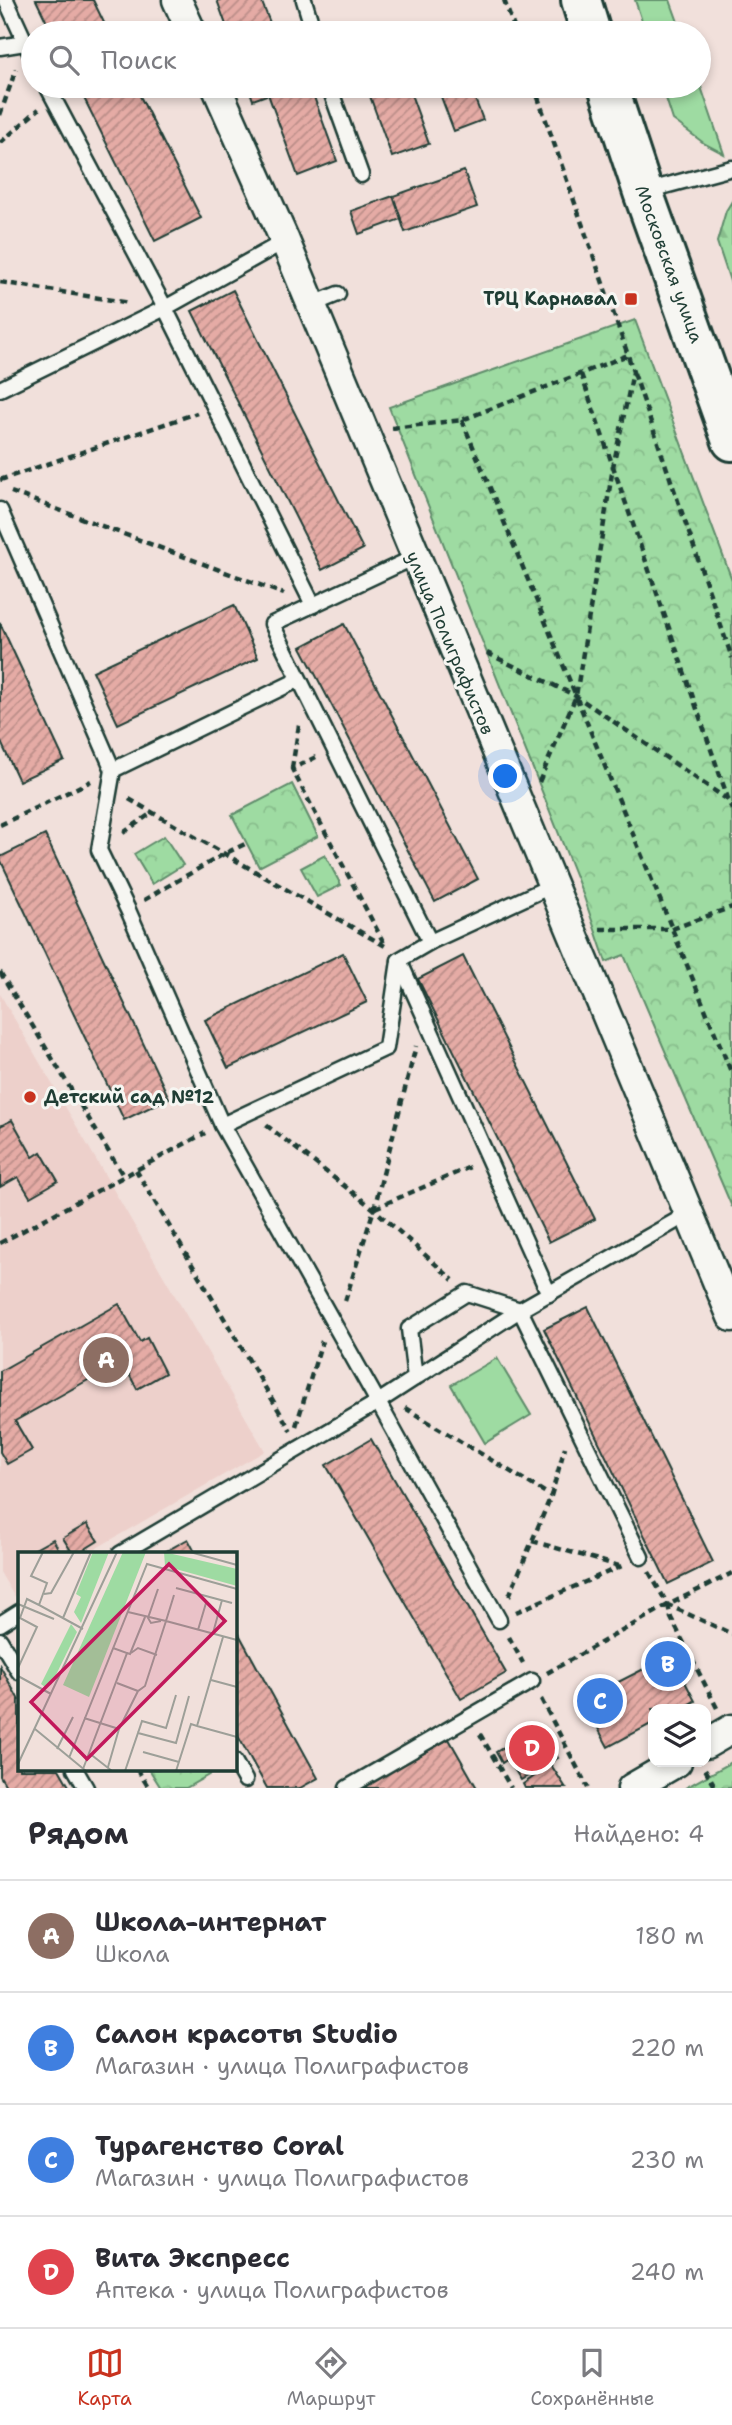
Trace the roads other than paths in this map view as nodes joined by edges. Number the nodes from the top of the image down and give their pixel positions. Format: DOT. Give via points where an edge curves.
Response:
graph roads {
  1 [pos="6,0"];
  2 [pos="177,0"];
  3 [pos="304,0"];
  4 [pos="581,0"];
  5 [pos="187,21"];
  6 [pos="310,21"];
  7 [pos="588,21"];
  8 [pos="21,34"];
  9 [pos="21,44"];
  10 [pos="0,47"];
  11 [pos="54,98"];
  12 [pos="221,98"];
  13 [pos="333,98"];
  14 [pos="612,98"];
  15 [pos="732,168"];
  16 [pos="361,175"];
  17 [pos="643,192"];
  18 [pos="285,241"];
  19 [pos="338,294"];
  20 [pos="311,305"];
  21 [pos="164,308"];
  22 [pos="0,389"];
  23 [pos="732,441"];
  24 [pos="0,510"];
  25 [pos="415,557"];
  26 [pos="313,605"];
  27 [pos="301,686"];
  28 [pos="113,770"];
  29 [pos="551,886"];
  30 [pos="430,942"];
  31 [pos="399,960"];
  32 [pos="222,1125"];
  33 [pos="688,1214"];
  34 [pos="550,1294"];
  35 [pos="520,1310"];
  36 [pos="732,1317"];
  37 [pos="415,1378"];
  38 [pos="382,1400"];
  39 [pos="122,1552"];
  40 [pos="641,1557"];
  41 [pos="18,1613"];
  42 [pos="499,1620"];
  43 [pos="0,1624"];
  44 [pos="0,1640"];
  45 [pos="18,1670"];
  46 [pos="532,1681"];
  47 [pos="236,1764"];
  48 [pos="668,1767"];
  49 [pos="76,1770"];
  50 [pos="245,1780"];
  51 [pos="86,1788"];
  52 [pos="346,1788"];
  53 [pos="632,1788"];
  1 -- 8 [label="lane"];
  2 -- 5 [label="street"];
  3 -- 6 [label="lane"];
  4 -- 7 [label="main road"];
  9 -- 10 [label="lane"];
  11 -- 21 [label="lane"];
  12 -- 18 [label="street, улица Полиграфистов"];
  13 -- 16 [label="lane"];
  14 -- 17 [label="main road, Московская улица"];
  15 -- 17 [label="lane"];
  17 -- 23 [label="main road, Московская улица"];
  18 -- 20 [label="street, улица Полиграфистов"];
  18 -- 21 [label="lane"];
  19 -- 20 [label="lane"];
  20 -- 25 [label="street, улица Полиграфистов"];
  21 -- 22 [label="lane"];
  21 -- 26 [label="lane"];
  24 -- 28 [label="lane"];
  25 -- 26 [label="lane"];
  25 -- 29 [label="street, улица Полиграфистов"];
  26 -- 27 [label="lane" via="272,624"];
  27 -- 28 [label="lane"];
  27 -- 30 [label="lane"];
  28 -- 32 [label="lane" via="99,850"];
  29 -- 30 [label="lane"];
  29 -- 33 [label="street, улица Полиграфистов"];
  30 -- 31 [label="lane"];
  31 -- 32 [label="lane" via="386,1048"];
  31 -- 34 [label="lane"];
  32 -- 38 [label="lane" via="333,1323"];
  33 -- 34 [label="lane"];
  33 -- 36 [label="street, улица Полиграфистов"];
  34 -- 35 [label="lane"];
  35 -- 37 [label="lane"];
  35 -- 37 [label="lane" via="467,1293 410,1329"];
  35 -- 40 [label="lane"];
  37 -- 38 [label="lane"];
  38 -- 39 [label="lane"];
  38 -- 42 [label="lane"];
  41 -- 43 [label="lane"];
  44 -- 45 [label="lane"];
  46 -- 52 [label="lane"];
  47 -- 50 [label="lane"];
  48 -- 53 [label="street"];
  49 -- 51 [label="lane"];
}
